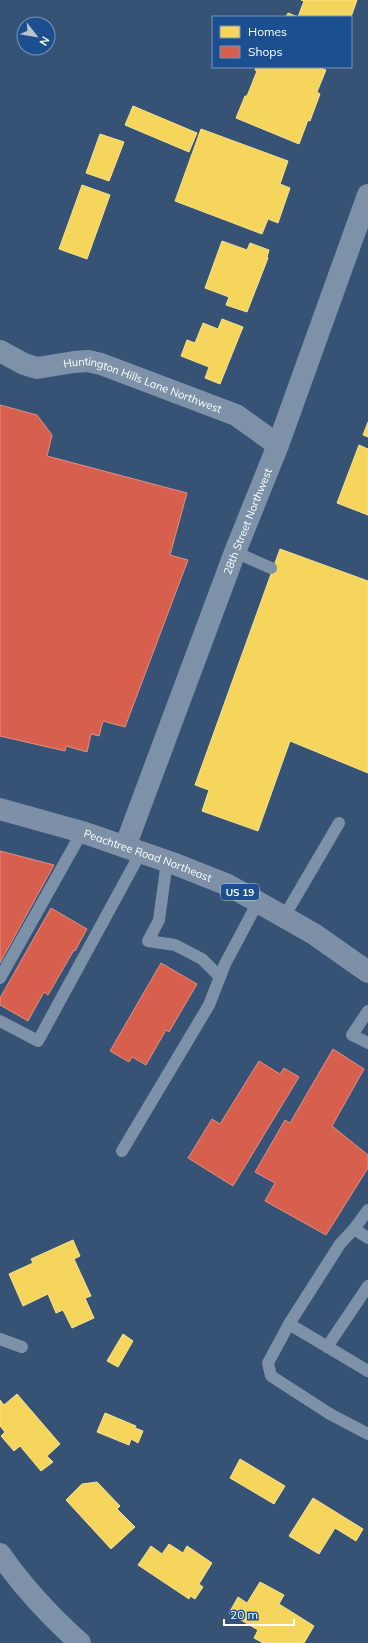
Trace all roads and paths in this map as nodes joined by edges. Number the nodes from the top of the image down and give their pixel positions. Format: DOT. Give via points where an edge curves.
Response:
graph roads {
  1 [pos="368,195"];
  2 [pos="0,351"];
  3 [pos="278,445"];
  4 [pos="235,552"];
  5 [pos="271,568"];
  6 [pos="0,809"];
  7 [pos="339,823"];
  8 [pos="82,832"];
  9 [pos="133,849"];
  10 [pos="168,861"];
  11 [pos="258,902"];
  12 [pos="284,917"];
  13 [pos="368,972"];
  14 [pos="220,977"];
  15 [pos="0,978"];
  16 [pos="368,1011"];
  17 [pos="0,1021"];
  18 [pos="368,1043"];
  19 [pos="122,1151"];
  20 [pos="368,1210"];
  21 [pos="354,1229"];
  22 [pos="368,1238"];
  23 [pos="368,1286"];
  24 [pos="289,1324"];
  25 [pos="0,1339"];
  26 [pos="22,1347"];
  27 [pos="327,1347"];
  28 [pos="368,1371"];
  29 [pos="368,1434"];
  30 [pos="0,1554"];
  31 [pos="80,1643"];
  1 -- 3 [label="street, 28th Street Northwest"];
  2 -- 3 [label="street, Huntington Hills Lane Northwest" via="37,368 88,361 101,364 236,415"];
  3 -- 4 [label="street, 28th Street Northwest"];
  4 -- 5 [label="lane"];
  4 -- 9 [label="street, 28th Street Northwest"];
  6 -- 8 [label="highway, Peachtree Road Northeast / US 19"];
  7 -- 12 [label="lane"];
  8 -- 9 [label="highway, Peachtree Road Northeast / US 19"];
  8 -- 15 [label="lane"];
  9 -- 10 [label="highway, Peachtree Road Northeast / US 19"];
  9 -- 17 [label="lane" via="38,1042"];
  10 -- 11 [label="highway, Peachtree Road Northeast / US 19" via="228,885"];
  10 -- 14 [label="lane" via="159,920 148,941 175,945 202,959"];
  11 -- 12 [label="highway, Peachtree Road Northeast / US 19"];
  11 -- 14 [label="lane"];
  12 -- 13 [label="highway, Peachtree Road Northeast / US 19" via="314,934"];
  14 -- 19 [label="lane" via="210,1005"];
  16 -- 18 [label="lane" via="352,1035"];
  20 -- 21 [label="lane"];
  21 -- 22 [label="lane"];
  21 -- 24 [label="lane" via="340,1244"];
  23 -- 27 [label="lane"];
  24 -- 27 [label="lane"];
  24 -- 29 [label="lane" via="268,1363 271,1376 330,1414"];
  25 -- 26 [label="lane"];
  27 -- 28 [label="lane"];
  30 -- 31 [label="street" via="50,1615"];
}
